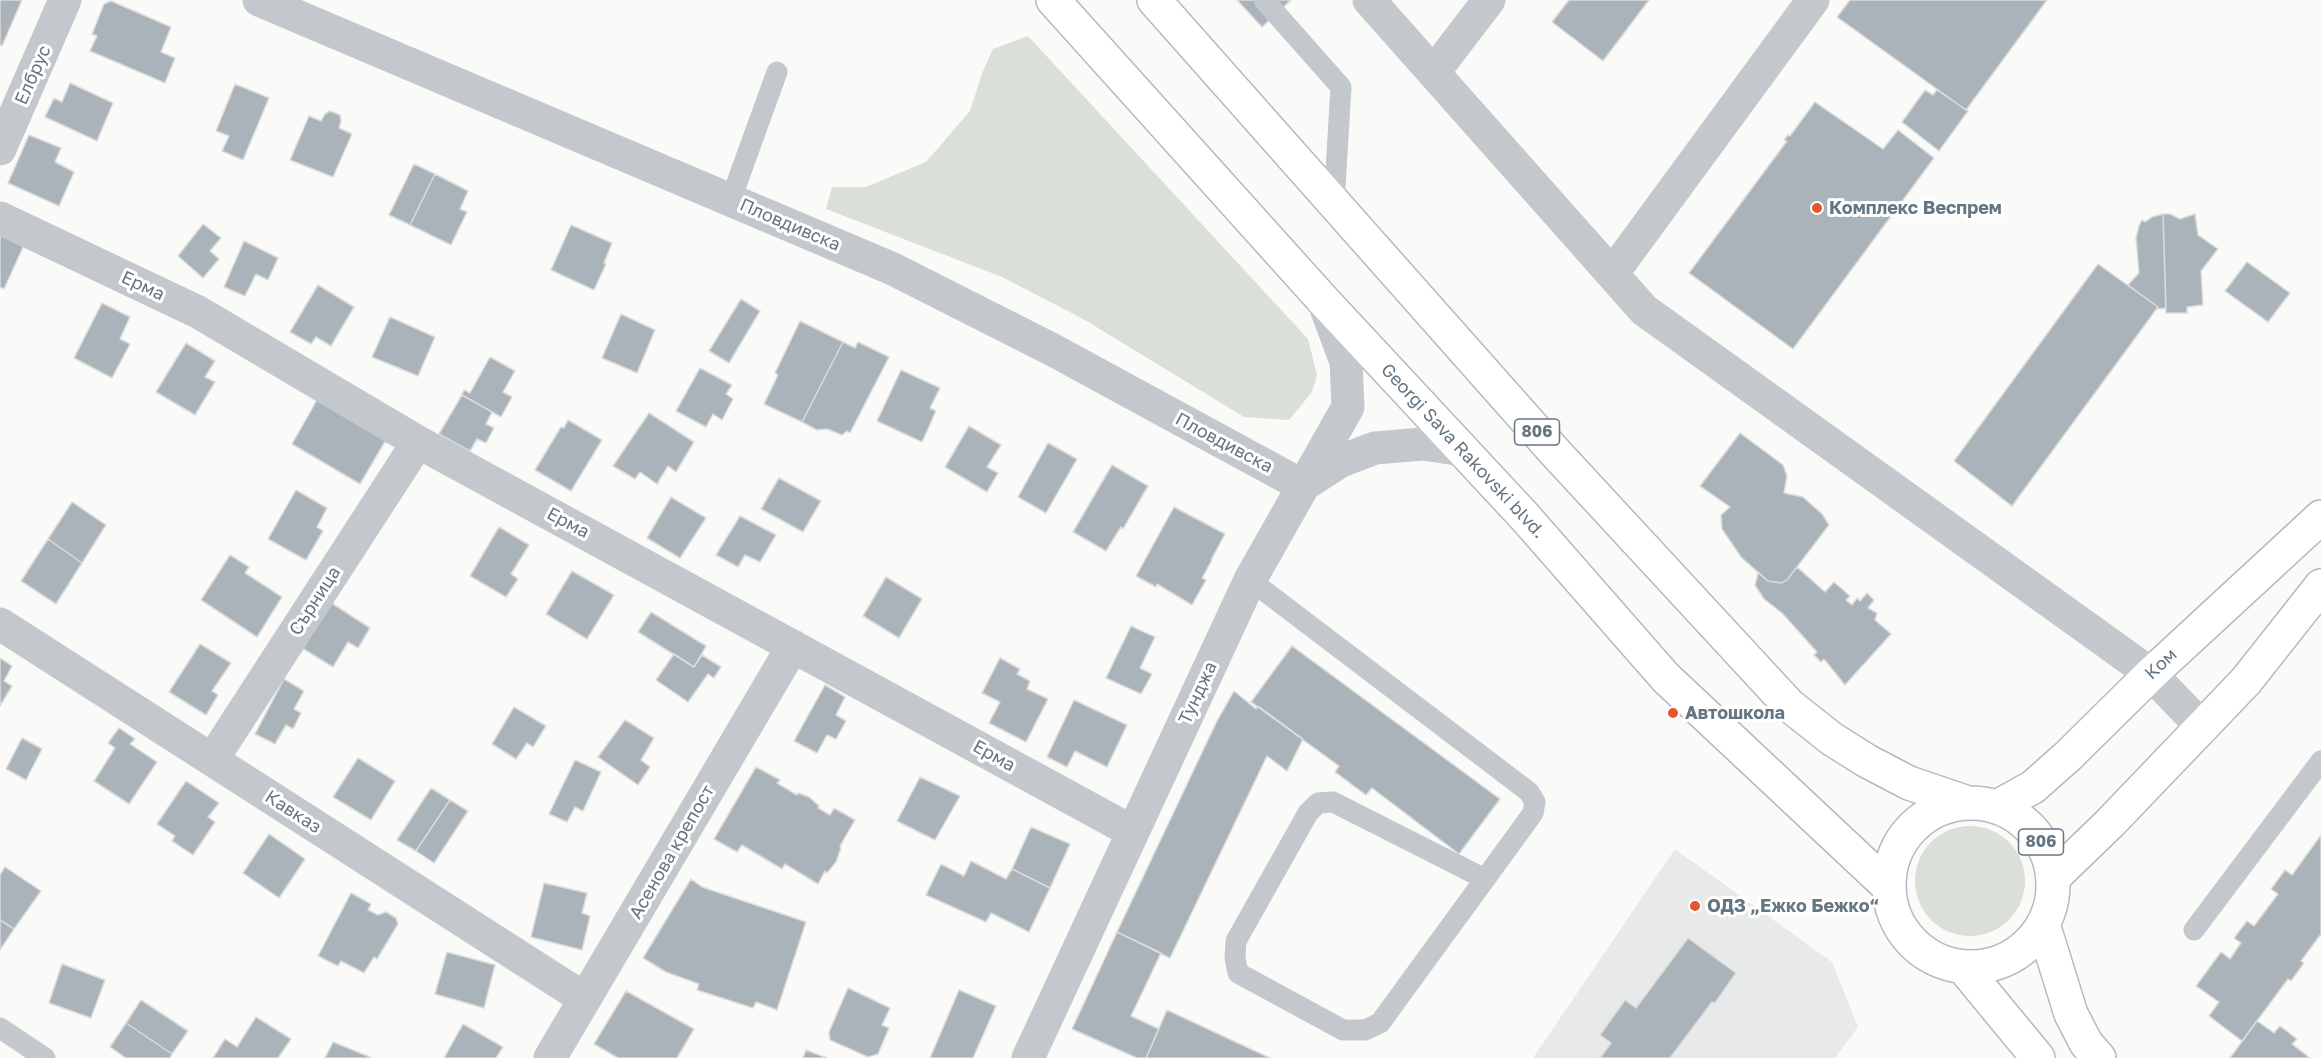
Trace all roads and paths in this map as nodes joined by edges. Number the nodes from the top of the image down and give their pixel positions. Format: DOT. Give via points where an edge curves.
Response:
graph roads {
  1 [pos="65,0"];
  2 [pos="259,0"];
  3 [pos="1053,0"];
  4 [pos="1154,0"];
  5 [pos="1264,0"];
  6 [pos="1369,0"];
  7 [pos="1489,0"];
  8 [pos="1813,0"];
  9 [pos="777,72"];
  10 [pos="1434,72"];
  11 [pos="0,149"];
  12 [pos="731,199"];
  13 [pos="1334,203"];
  14 [pos="0,218"];
  15 [pos="1612,274"];
  16 [pos="1323,300"];
  17 [pos="418,442"];
  18 [pos="1463,450"];
  19 [pos="1303,486"];
  20 [pos="2321,517"];
  21 [pos="1250,580"];
  22 [pos="2321,586"];
  23 [pos="0,624"];
  24 [pos="793,646"];
  25 [pos="2151,674"];
  26 [pos="2202,728"];
  27 [pos="212,760"];
  28 [pos="2321,761"];
  29 [pos="1983,805"];
  30 [pos="1133,832"];
  31 [pos="2054,878"];
  32 [pos="1485,879"];
  33 [pos="1889,887"];
  34 [pos="2043,924"];
  35 [pos="2194,930"];
  36 [pos="1964,967"];
  37 [pos="585,999"];
  38 [pos="0,1028"];
  39 [pos="1038,1055"];
  40 [pos="45,1058"];
  41 [pos="550,1058"];
  42 [pos="2037,1058"];
  43 [pos="2099,1058"];
  1 -- 11 [label="street, Елбрус"];
  2 -- 12 [label="street, Пловдивска"];
  3 -- 16 [label="main road, Georgi Sava Rakovski blvd."];
  4 -- 13 [label="main road, 806"];
  5 -- 13 [label="lane" via="1341,87"];
  6 -- 10 [label="street"];
  7 -- 10 [label="street"];
  8 -- 15 [label="street"];
  9 -- 12 [label="lane"];
  10 -- 15 [label="street"];
  12 -- 19 [label="street, Пловдивска" via="975,309"];
  13 -- 29 [label="main road, 806" via="1553,450 1789,705 1867,761 1910,783"];
  14 -- 17 [label="street, Ерма" via="198,312"];
  15 -- 25 [label="street" via="1644,310"];
  16 -- 18 [label="main road, Georgi Sava Rakovski blvd."];
  16 -- 19 [label="street" via="1346,362 1348,407"];
  17 -- 24 [label="street, Ерма"];
  17 -- 27 [label="street, Сърница"];
  18 -- 19 [label="street, Тунджа" via="1424,444 1375,448 1341,461"];
  18 -- 33 [label="main road, Georgi Sava Rakovski blvd." via="1666,678"];
  19 -- 21 [label="street, Тунджа"];
  20 -- 25 [label="main road, Ком"];
  21 -- 30 [label="street, Тунджа"];
  21 -- 32 [label="lane" via="1529,792 1536,802 1533,813"];
  22 -- 26 [label="main road" via="2246,681"];
  23 -- 27 [label="street, Кавказ"];
  24 -- 30 [label="street, Ерма"];
  24 -- 37 [label="street, Асенова крепост"];
  25 -- 26 [label="street"];
  25 -- 29 [label="main road, Ком" via="2033,787"];
  26 -- 31 [label="main road"];
  27 -- 37 [label="street, Кавказ"];
  28 -- 35 [label="lane"];
  29 -- 31 [label="main road, 806" via="2023,821 2038,837"];
  29 -- 33 [label="main road, 806" via="1936,811 1917,824 1901,842 1892,864"];
  30 -- 39 [label="street, Тунджа"];
  31 -- 34 [label="main road, 806" via="2050,908"];
  32 -- 32 [label="lane" via="1333,802 1318,803 1308,813 1236,941 1238,973 1343,1030 1365,1030 1380,1023"];
  33 -- 36 [label="main road, 806" via="1893,911 1904,932 1920,949 1941,961"];
  34 -- 36 [label="main road, 806" via="2033,939 2009,958 1985,966"];
  34 -- 43 [label="main road" via="2071,1014"];
  36 -- 42 [label="main road"];
  37 -- 41 [label="street, Асенова крепост"];
  38 -- 40 [label="lane"];
}
